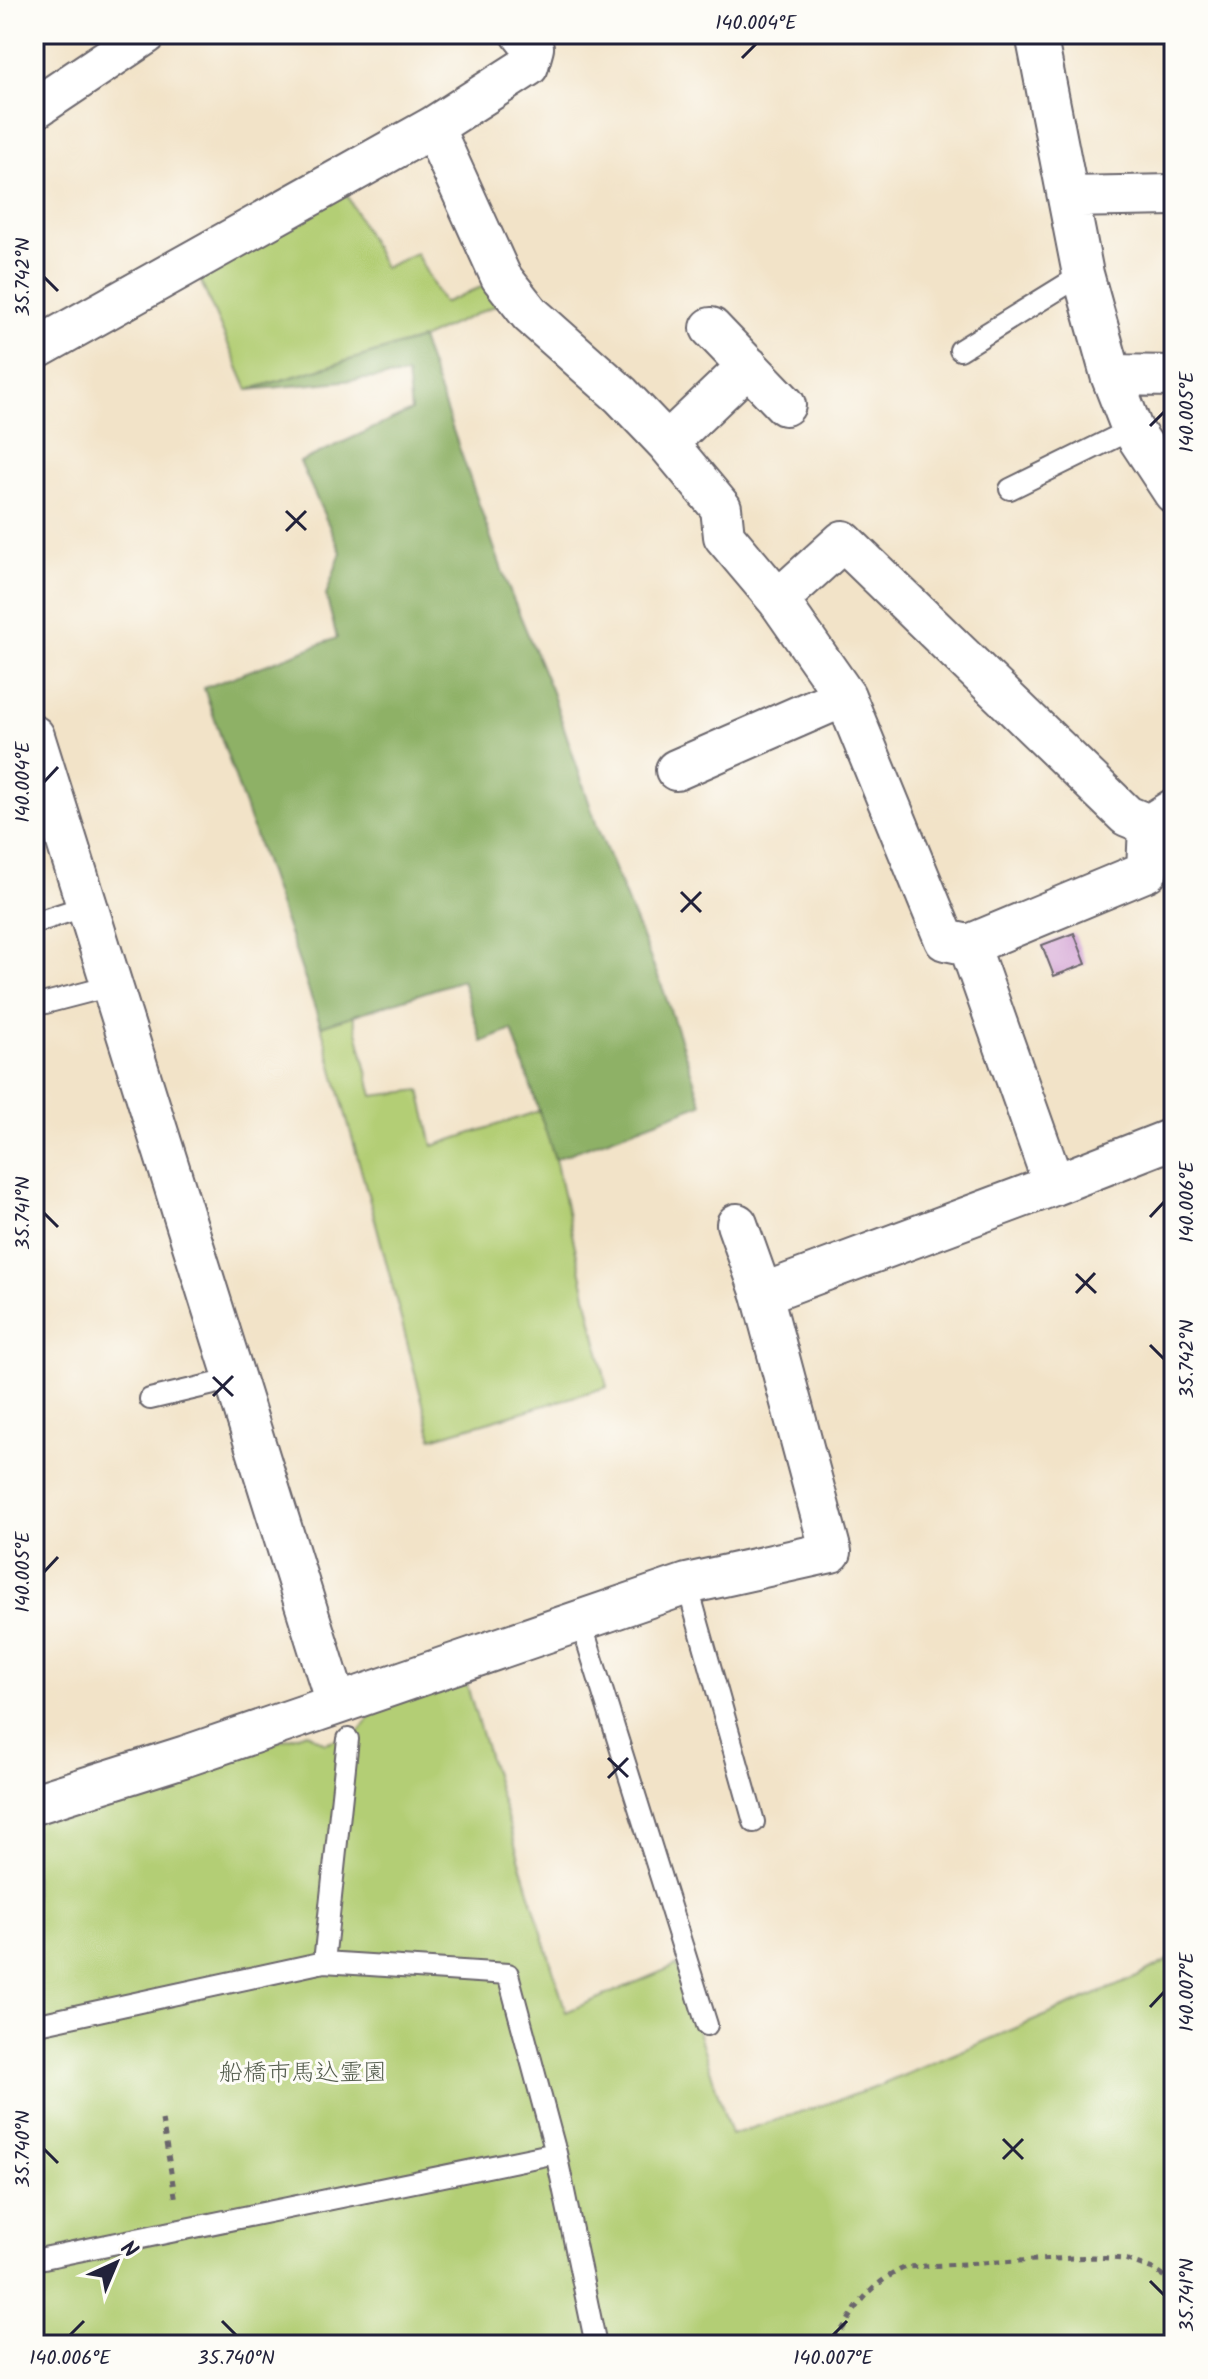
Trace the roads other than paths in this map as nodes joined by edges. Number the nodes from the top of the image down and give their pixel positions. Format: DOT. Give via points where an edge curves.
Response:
graph roads {
  1 [pos="146,34"];
  2 [pos="522,34"];
  3 [pos="1036,34"];
  4 [pos="34,109"];
  5 [pos="433,127"];
  6 [pos="1174,195"];
  7 [pos="1068,197"];
  8 [pos="1083,274"];
  9 [pos="711,328"];
  10 [pos="34,350"];
  11 [pos="960,350"];
  12 [pos="748,366"];
  13 [pos="1111,375"];
  14 [pos="1174,376"];
  15 [pos="785,405"];
  16 [pos="1132,429"];
  17 [pos="667,443"];
  18 [pos="1010,489"];
  19 [pos="1174,493"];
  20 [pos="778,600"];
  21 [pos="845,696"];
  22 [pos="37,757"];
  23 [pos="676,770"];
  24 [pos="1162,817"];
  25 [pos="86,906"];
  26 [pos="34,923"];
  27 [pos="969,945"];
  28 [pos="111,986"];
  29 [pos="34,1006"];
  30 [pos="1174,1138"];
  31 [pos="1054,1185"];
  32 [pos="737,1224"];
  33 [pos="762,1294"];
  34 [pos="235,1379"];
  35 [pos="150,1399"];
  36 [pos="687,1584"];
  37 [pos="580,1619"];
  38 [pos="342,1721"];
  39 [pos="34,1804"];
  40 [pos="754,1822"];
  41 [pos="324,1962"];
  42 [pos="34,2025"];
  43 [pos="707,2025"];
  44 [pos="556,2153"];
  45 [pos="34,2260"];
  46 [pos="596,2345"];
  1 -- 4 [label="street"];
  2 -- 5 [label="street" via="533,48 528,66"];
  3 -- 7 [label="street"];
  5 -- 10 [label="street"];
  5 -- 17 [label="street" via="501,277 530,314"];
  6 -- 7 [label="street"];
  7 -- 8 [label="street"];
  8 -- 11 [label="lane"];
  8 -- 13 [label="street"];
  9 -- 12 [label="street"];
  12 -- 15 [label="street"];
  12 -- 17 [label="street"];
  13 -- 14 [label="street"];
  13 -- 16 [label="street"];
  16 -- 18 [label="lane"];
  16 -- 19 [label="street"];
  17 -- 20 [label="street" via="721,508 724,536"];
  20 -- 21 [label="street"];
  20 -- 24 [label="street" via="843,541 1127,816"];
  21 -- 23 [label="street"];
  21 -- 27 [label="street" via="945,940"];
  22 -- 25 [label="street"];
  24 -- 27 [label="street" via="1147,871"];
  25 -- 26 [label="lane"];
  25 -- 28 [label="street"];
  27 -- 31 [label="street"];
  28 -- 29 [label="lane"];
  28 -- 34 [label="street"];
  30 -- 31 [label="street"];
  31 -- 33 [label="street"];
  32 -- 33 [label="street"];
  33 -- 36 [label="street" via="831,1552"];
  34 -- 35 [label="lane"];
  34 -- 38 [label="street"];
  36 -- 37 [label="street"];
  36 -- 40 [label="lane"];
  37 -- 38 [label="street"];
  37 -- 43 [label="lane"];
  38 -- 39 [label="street" via="186,1756"];
  38 -- 41 [label="lane"];
  41 -- 42 [label="lane"];
  41 -- 44 [label="lane" via="508,1974"];
  44 -- 45 [label="lane"];
  44 -- 46 [label="lane"];
}
